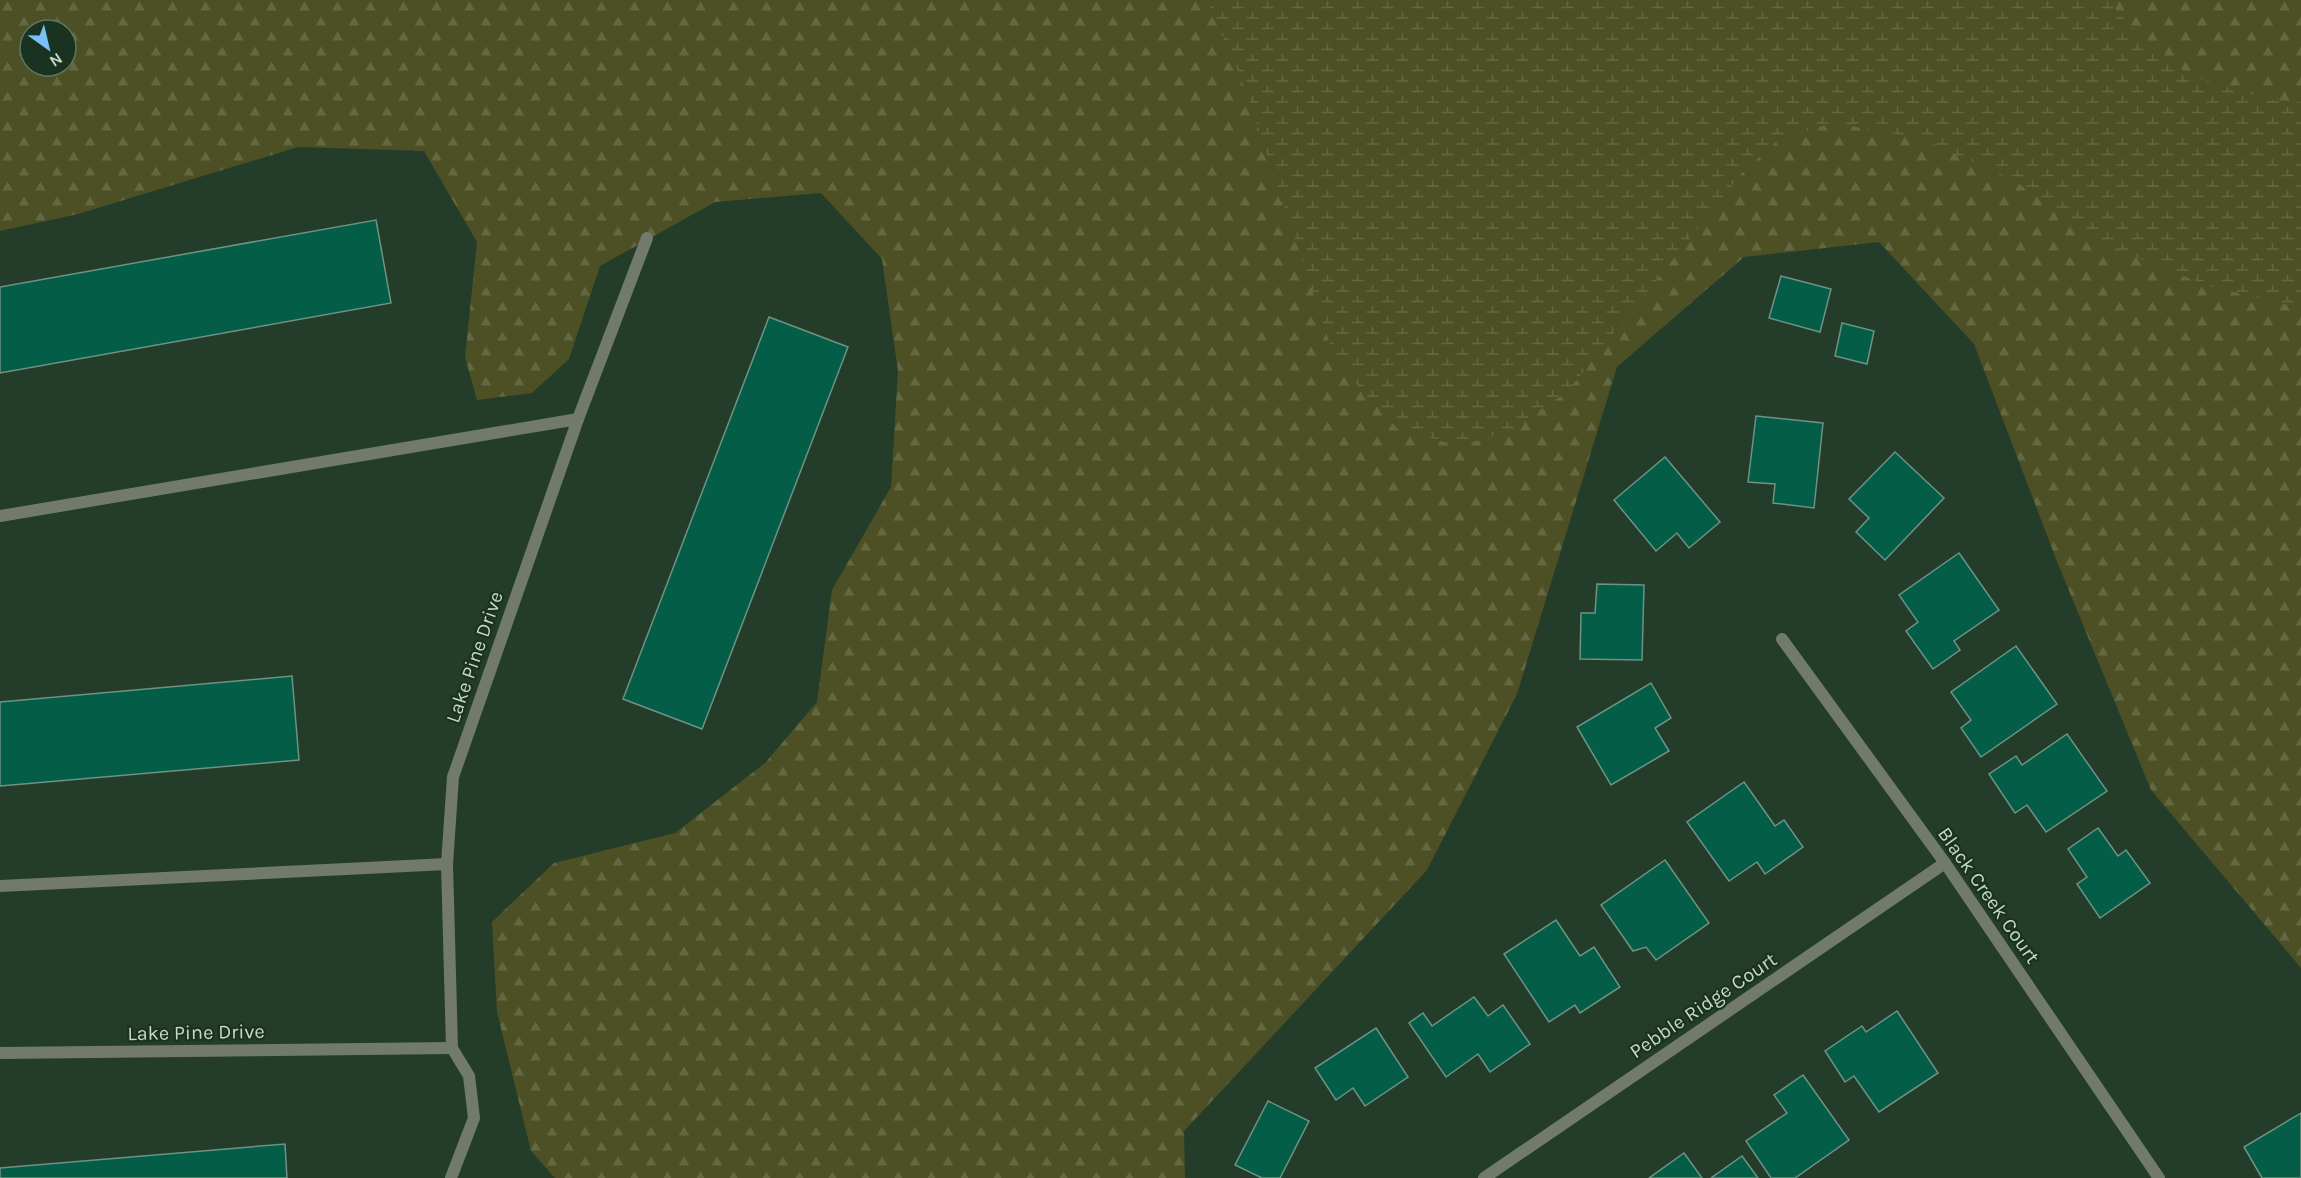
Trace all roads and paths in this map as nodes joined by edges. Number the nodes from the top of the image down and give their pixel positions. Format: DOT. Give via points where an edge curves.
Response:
graph roads {
  1 [pos="647,238"];
  2 [pos="578,419"];
  3 [pos="0,516"];
  4 [pos="1782,639"];
  5 [pos="1945,863"];
  6 [pos="447,864"];
  7 [pos="0,886"];
  8 [pos="452,1048"];
  9 [pos="0,1053"];
  10 [pos="451,1178"];
  11 [pos="1484,1178"];
  12 [pos="2159,1178"];
  1 -- 2 [label="street, Lake Pine Drive"];
  2 -- 3 [label="street"];
  2 -- 6 [label="street, Lake Pine Drive" via="453,777"];
  4 -- 5 [label="street, Black Creek Court"];
  5 -- 11 [label="street, Pebble Ridge Court"];
  5 -- 12 [label="street, Black Creek Court"];
  6 -- 7 [label="street"];
  6 -- 8 [label="street, Lake Pine Drive"];
  8 -- 9 [label="street, Lake Pine Drive"];
  8 -- 10 [label="street" via="469,1076 474,1118"];
}
